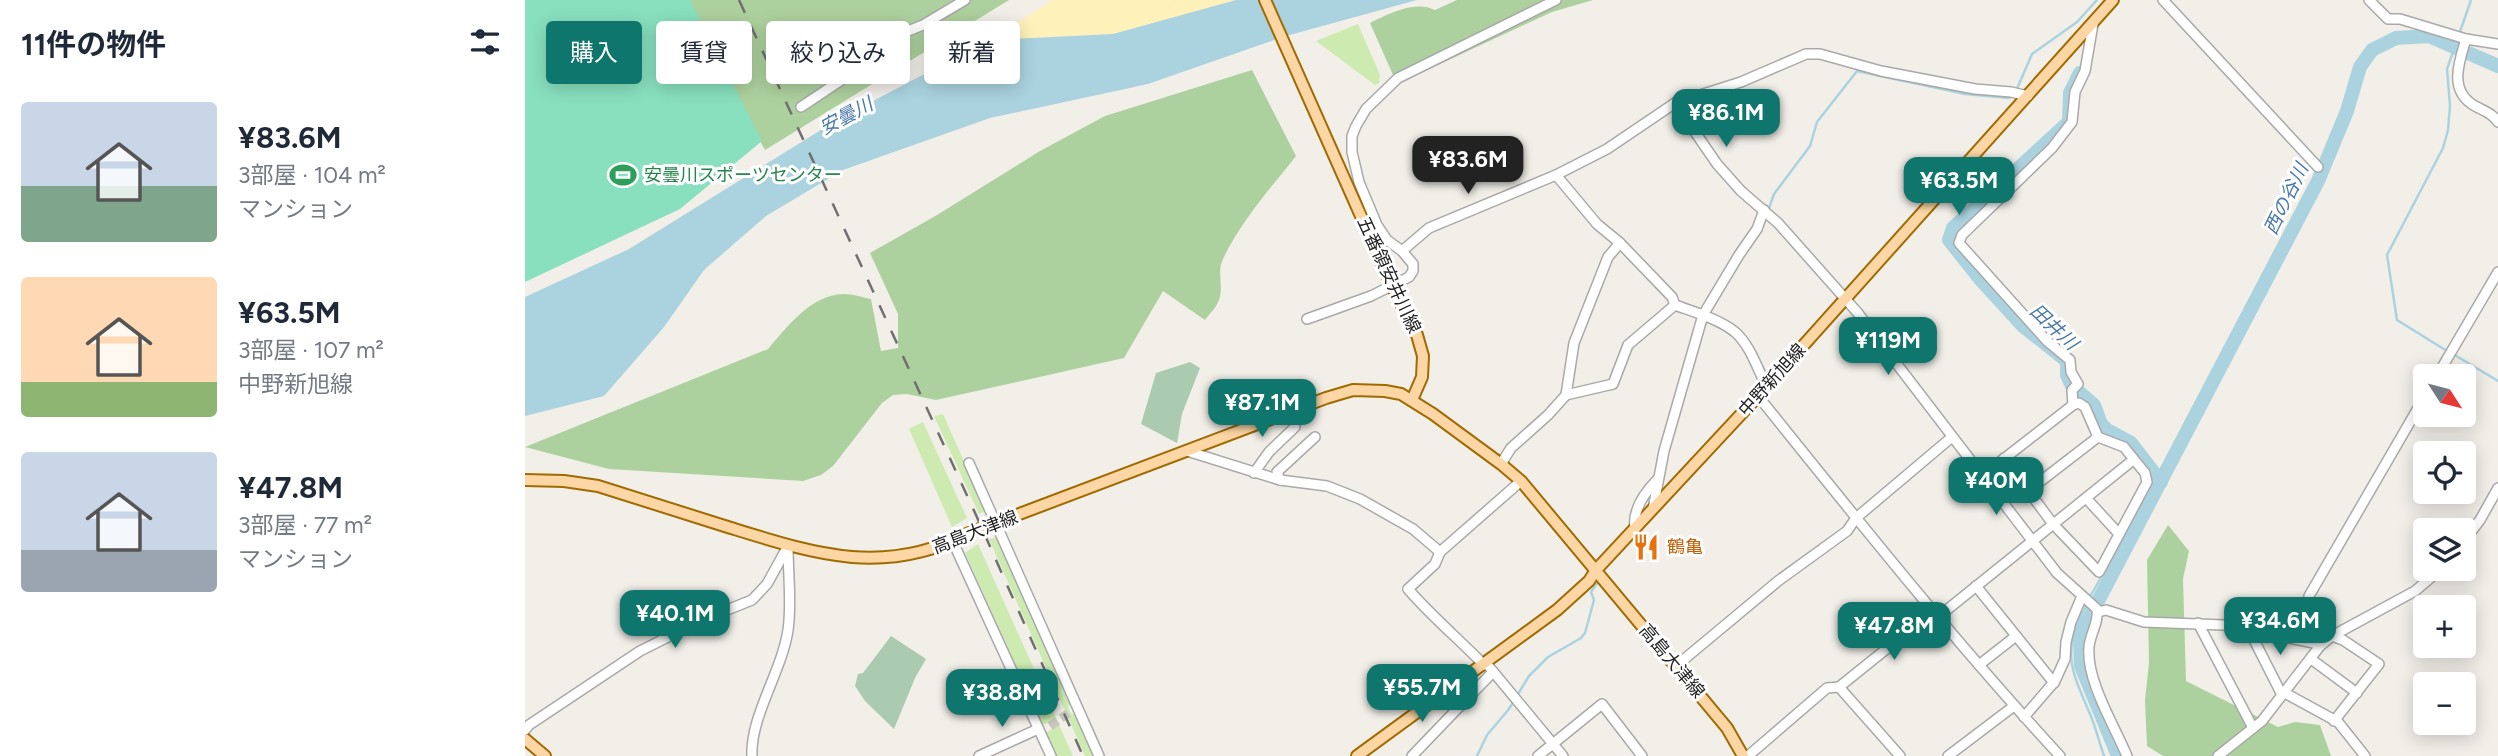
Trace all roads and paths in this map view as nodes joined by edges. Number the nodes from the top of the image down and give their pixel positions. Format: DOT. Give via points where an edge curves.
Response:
graph roads {
  1 [pos="965,0"];
  2 [pos="1265,0"];
  3 [pos="1556,0"];
  4 [pos="2113,0"];
  5 [pos="2163,0"];
  6 [pos="2369,0"];
  7 [pos="2093,24"];
  8 [pos="2466,39"];
  9 [pos="2498,44"];
  10 [pos="2028,96"];
  11 [pos="1675,103"];
  12 [pos="801,107"];
  13 [pos="2498,122"];
  14 [pos="2318,167"];
  15 [pos="1556,176"];
  16 [pos="1764,210"];
  17 [pos="1620,243"];
  18 [pos="1402,251"];
  19 [pos="2498,272"];
  20 [pos="1392,286"];
  21 [pos="1844,299"];
  22 [pos="1675,305"];
  23 [pos="1703,315"];
  24 [pos="1307,320"];
  25 [pos="2444,364"];
  26 [pos="1766,385"];
  27 [pos="1566,395"];
  28 [pos="1758,396"];
  29 [pos="1412,400"];
  30 [pos="2073,405"];
  31 [pos="2413,417"];
  32 [pos="1295,427"];
  33 [pos="1315,437"];
  34 [pos="1952,437"];
  35 [pos="2098,437"];
  36 [pos="1187,451"];
  37 [pos="2004,458"];
  38 [pos="2133,460"];
  39 [pos="969,463"];
  40 [pos="1501,464"];
  41 [pos="1254,472"];
  42 [pos="1983,475"];
  43 [pos="1659,478"];
  44 [pos="525,480"];
  45 [pos="1280,480"];
  46 [pos="1521,481"];
  47 [pos="2498,488"];
  48 [pos="2028,491"];
  49 [pos="2086,498"];
  50 [pos="1653,509"];
  51 [pos="1856,518"];
  52 [pos="994,524"];
  53 [pos="2053,524"];
  54 [pos="2476,525"];
  55 [pos="1635,529"];
  56 [pos="2119,534"];
  57 [pos="2033,541"];
  58 [pos="953,542"];
  59 [pos="788,546"];
  60 [pos="1440,552"];
  61 [pos="1596,570"];
  62 [pos="2427,581"];
  63 [pos="1976,586"];
  64 [pos="2082,596"];
  65 [pos="2098,612"];
  66 [pos="2265,615"];
  67 [pos="1938,617"];
  68 [pos="2295,621"];
  69 [pos="2198,623"];
  70 [pos="2249,630"];
  71 [pos="2273,633"];
  72 [pos="2016,636"];
  73 [pos="2332,636"];
  74 [pos="2320,646"];
  75 [pos="2311,659"];
  76 [pos="1979,665"];
  77 [pos="1487,666"];
  78 [pos="1676,666"];
  79 [pos="2054,682"];
  80 [pos="1839,687"];
  81 [pos="1446,692"];
  82 [pos="2357,693"];
  83 [pos="2284,694"];
  84 [pos="2014,706"];
  85 [pos="1459,707"];
  86 [pos="2024,716"];
  87 [pos="2334,721"];
  88 [pos="1050,726"];
  89 [pos="2253,728"];
  90 [pos="525,730"];
  91 [pos="1039,731"];
  92 [pos="525,739"];
  93 [pos="1553,744"];
  94 [pos="545,756"];
  95 [pos="752,756"];
  96 [pos="979,756"];
  97 [pos="1051,756"];
  98 [pos="1099,756"];
  99 [pos="1357,756"];
  100 [pos="1412,756"];
  101 [pos="1538,756"];
  102 [pos="1563,756"];
  103 [pos="1642,756"];
  104 [pos="1746,756"];
  105 [pos="1900,756"];
  106 [pos="1948,756"];
  107 [pos="2060,756"];
  108 [pos="2127,756"];
  109 [pos="2218,756"];
  110 [pos="2365,756"];
  1 -- 12 [label="street" via="903,33 892,46"];
  2 -- 20 [label="main road, 五番領安井川線"];
  3 -- 18 [label="street" via="1398,78 1366,109 1352,136 1359,182 1377,225"];
  4 -- 7 [label="main road, 中野新旭線"];
  5 -- 14 [label="street"];
  6 -- 8 [label="street" via="2388,19"];
  7 -- 10 [label="main road, 中野新旭線"];
  7 -- 30 [label="street" via="2085,71 2075,92 2073,122 1959,239 1961,247 2047,341 2070,359 2078,384 2072,390"];
  8 -- 9 [label="street"];
  8 -- 13 [label="street" via="2457,86 2463,97"];
  10 -- 11 [label="street" via="1806,54"];
  10 -- 21 [label="main road, 中野新旭線"];
  11 -- 15 [label="street" via="1607,149"];
  11 -- 16 [label="street" via="1717,164"];
  15 -- 17 [label="street"];
  15 -- 18 [label="street" via="1429,228"];
  16 -- 21 [label="street"];
  16 -- 23 [label="street"];
  17 -- 22 [label="street"];
  17 -- 27 [label="street" via="1608,257 1574,343"];
  18 -- 20 [label="street" via="1413,271"];
  19 -- 25 [label="street"];
  20 -- 24 [label="street"];
  20 -- 29 [label="main road, 五番領安井川線" via="1423,356 1422,377"];
  21 -- 26 [label="main road, 中野新旭線"];
  21 -- 34 [label="street"];
  22 -- 23 [label="street"];
  22 -- 27 [label="street" via="1628,345 1613,384"];
  23 -- 26 [label="street" via="1735,332"];
  23 -- 43 [label="street"];
  26 -- 28 [label="main road, 中野新旭線"];
  27 -- 40 [label="street" via="1511,448"];
  28 -- 50 [label="main road, 中野新旭線"];
  28 -- 51 [label="street"];
  29 -- 36 [label="main road, 高島大津線" via="1385,391 1353,390"];
  29 -- 40 [label="main road"];
  30 -- 35 [label="street" via="2085,407"];
  30 -- 37 [label="street"];
  31 -- 73 [label="street" via="2309,596"];
  32 -- 41 [label="street"];
  33 -- 45 [label="street" via="1277,472"];
  34 -- 42 [label="street"];
  34 -- 51 [label="street"];
  35 -- 38 [label="street" via="2124,447"];
  35 -- 48 [label="street"];
  36 -- 41 [label="street"];
  36 -- 52 [label="main road, 高島大津線"];
  37 -- 42 [label="street"];
  37 -- 48 [label="street"];
  38 -- 49 [label="street"];
  38 -- 56 [label="street" via="2147,482"];
  39 -- 52 [label="street"];
  40 -- 46 [label="main road"];
  41 -- 45 [label="street"];
  42 -- 57 [label="street"];
  43 -- 50 [label="street"];
  43 -- 55 [label="street" via="1643,496"];
  44 -- 59 [label="main road, 高島大津線" via="598,486"];
  45 -- 60 [label="street" via="1327,486 1360,499 1413,529"];
  46 -- 60 [label="street"];
  46 -- 61 [label="main road"];
  47 -- 54 [label="street"];
  48 -- 53 [label="street"];
  49 -- 53 [label="street"];
  49 -- 56 [label="street"];
  50 -- 55 [label="main road, 中野新旭線"];
  51 -- 67 [label="street"];
  51 -- 78 [label="street" via="1847,531 1778,581"];
  52 -- 58 [label="main road, 高島大津線"];
  52 -- 98 [label="street" via="1074,710"];
  53 -- 56 [label="street" via="2099,572"];
  53 -- 57 [label="street"];
  55 -- 61 [label="main road, 中野新旭線"];
  57 -- 63 [label="street"];
  57 -- 64 [label="street"];
  58 -- 59 [label="main road, 高島大津線" via="907,556 875,559"];
  58 -- 91 [label="street"];
  59 -- 90 [label="street" via="767,584 752,600 640,651"];
  59 -- 95 [label="street" via="788,630 753,734"];
  60 -- 77 [label="street" via="1436,565 1408,589"];
  61 -- 77 [label="main road, 中野新旭線" via="1557,610"];
  61 -- 78 [label="main road, 高島大津線"];
  62 -- 73 [label="street"];
  63 -- 67 [label="street"];
  63 -- 72 [label="street"];
  64 -- 65 [label="street"];
  64 -- 79 [label="street"];
  65 -- 69 [label="street" via="2144,622"];
  65 -- 108 [label="street" via="2089,646 2091,670"];
  66 -- 70 [label="street"];
  67 -- 76 [label="street"];
  67 -- 80 [label="street" via="1920,622"];
  68 -- 71 [label="street"];
  69 -- 70 [label="street"];
  69 -- 89 [label="street"];
  70 -- 71 [label="street"];
  70 -- 83 [label="street"];
  71 -- 74 [label="street"];
  72 -- 76 [label="street"];
  72 -- 79 [label="street"];
  73 -- 74 [label="street"];
  73 -- 82 [label="street" via="2379,664"];
  74 -- 75 [label="street"];
  75 -- 82 [label="street"];
  75 -- 83 [label="street"];
  76 -- 84 [label="street"];
  77 -- 81 [label="main road, 中野新旭線"];
  77 -- 85 [label="street"];
  77 -- 93 [label="street"];
  78 -- 104 [label="main road, 高島大津線"];
  79 -- 86 [label="street"];
  80 -- 104 [label="street" via="1827,688"];
  80 -- 105 [label="street"];
  81 -- 85 [label="street"];
  81 -- 99 [label="main road, 中野新旭線"];
  82 -- 87 [label="street"];
  83 -- 87 [label="street"];
  83 -- 89 [label="street"];
  84 -- 86 [label="street"];
  84 -- 106 [label="street"];
  85 -- 100 [label="street"];
  86 -- 107 [label="street"];
  87 -- 110 [label="street"];
  88 -- 91 [label="street"];
  89 -- 109 [label="street"];
  91 -- 96 [label="street"];
  91 -- 97 [label="street"];
  92 -- 94 [label="main road"];
  93 -- 101 [label="street"];
  93 -- 102 [label="street"];
  93 -- 103 [label="street" via="1602,704"];
}
